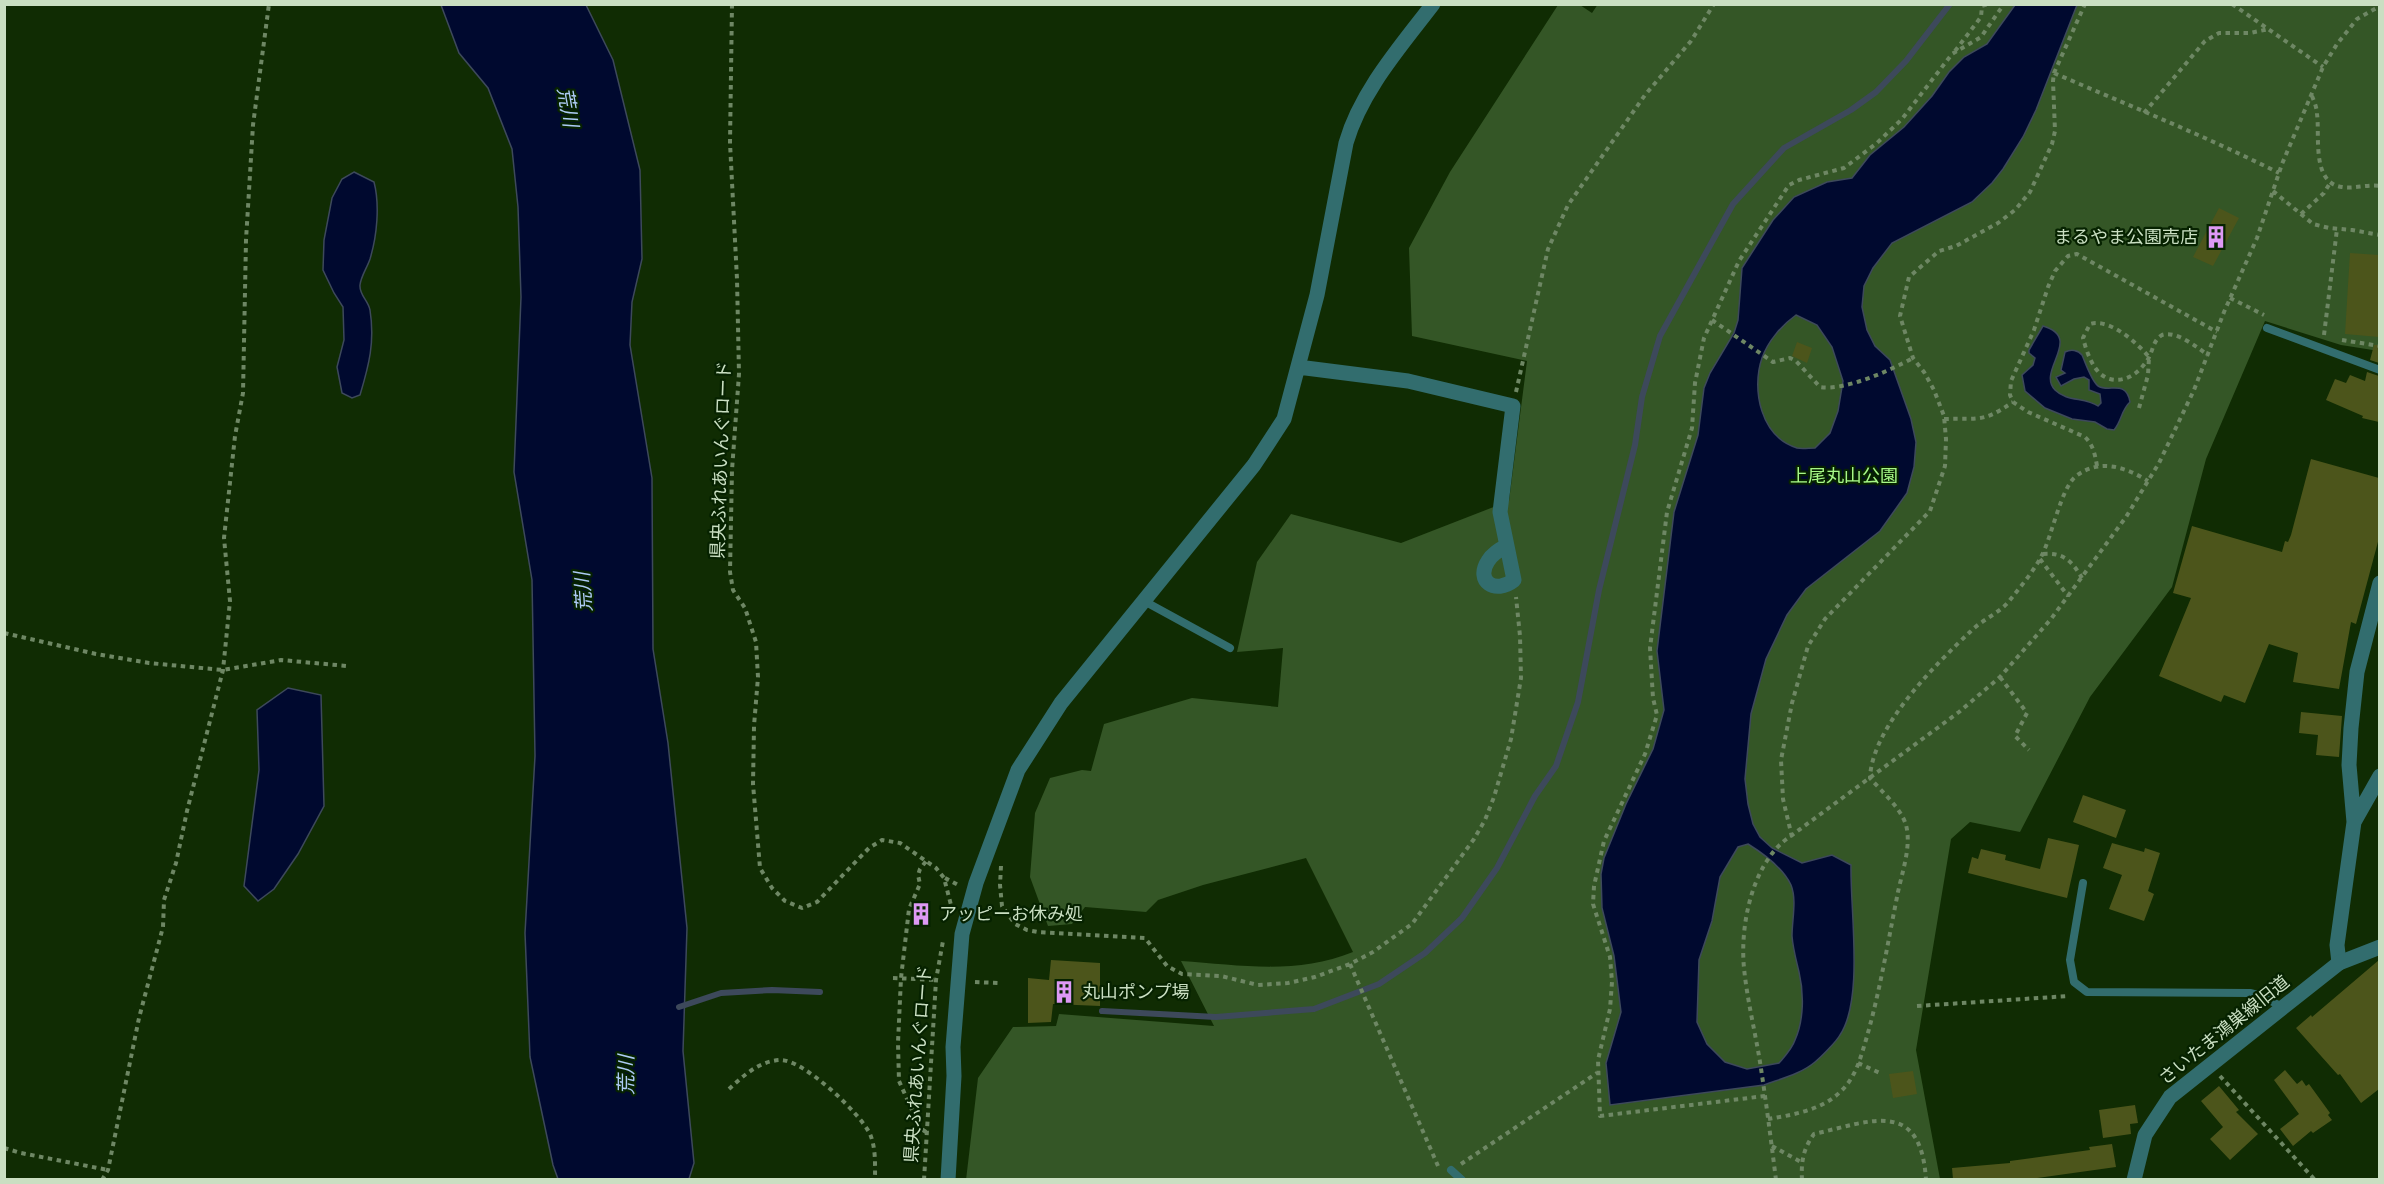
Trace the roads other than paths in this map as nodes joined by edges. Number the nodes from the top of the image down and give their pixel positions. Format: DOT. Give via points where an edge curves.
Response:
graph roads {
  1 [pos="1433,4"];
  2 [pos="2267,328"];
  3 [pos="1299,367"];
  4 [pos="2379,370"];
  5 [pos="1506,546"];
  6 [pos="2379,584"];
  7 [pos="1144,601"];
  8 [pos="1230,648"];
  9 [pos="2379,776"];
  10 [pos="2354,822"];
  11 [pos="2083,883"];
  12 [pos="2379,947"];
  13 [pos="2339,963"];
  14 [pos="2282,1006"];
  15 [pos="1451,1170"];
  16 [pos="948,1179"];
  17 [pos="1462,1179"];
  18 [pos="2134,1179"];
  1 -- 3 [label="street" via="1352,122"];
  2 -- 4 [label="lane"];
  3 -- 5 [label="street" via="1408,381 1513,406 1500,512"];
  3 -- 7 [label="street" via="1284,419 1274,436"];
  5 -- 5 [label="street" via="1486,563 1484,575 1497,588 1514,580"];
  6 -- 10 [label="street" via="2357,672 2351,728 2349,765"];
  7 -- 8 [label="lane"];
  7 -- 16 [label="street" via="1061,703 1018,770 976,883 962,934"];
  9 -- 10 [label="street"];
  10 -- 13 [label="street" via="2337,945"];
  11 -- 14 [label="lane" via="2070,960 2074,982 2087,992 2250,993"];
  12 -- 13 [label="street, さいたま鴻巣線旧道"];
  13 -- 14 [label="street, さいたま鴻巣線旧道"];
  14 -- 18 [label="street, さいたま鴻巣線旧道" via="2170,1097 2145,1135"];
  15 -- 17 [label="lane"];
}
